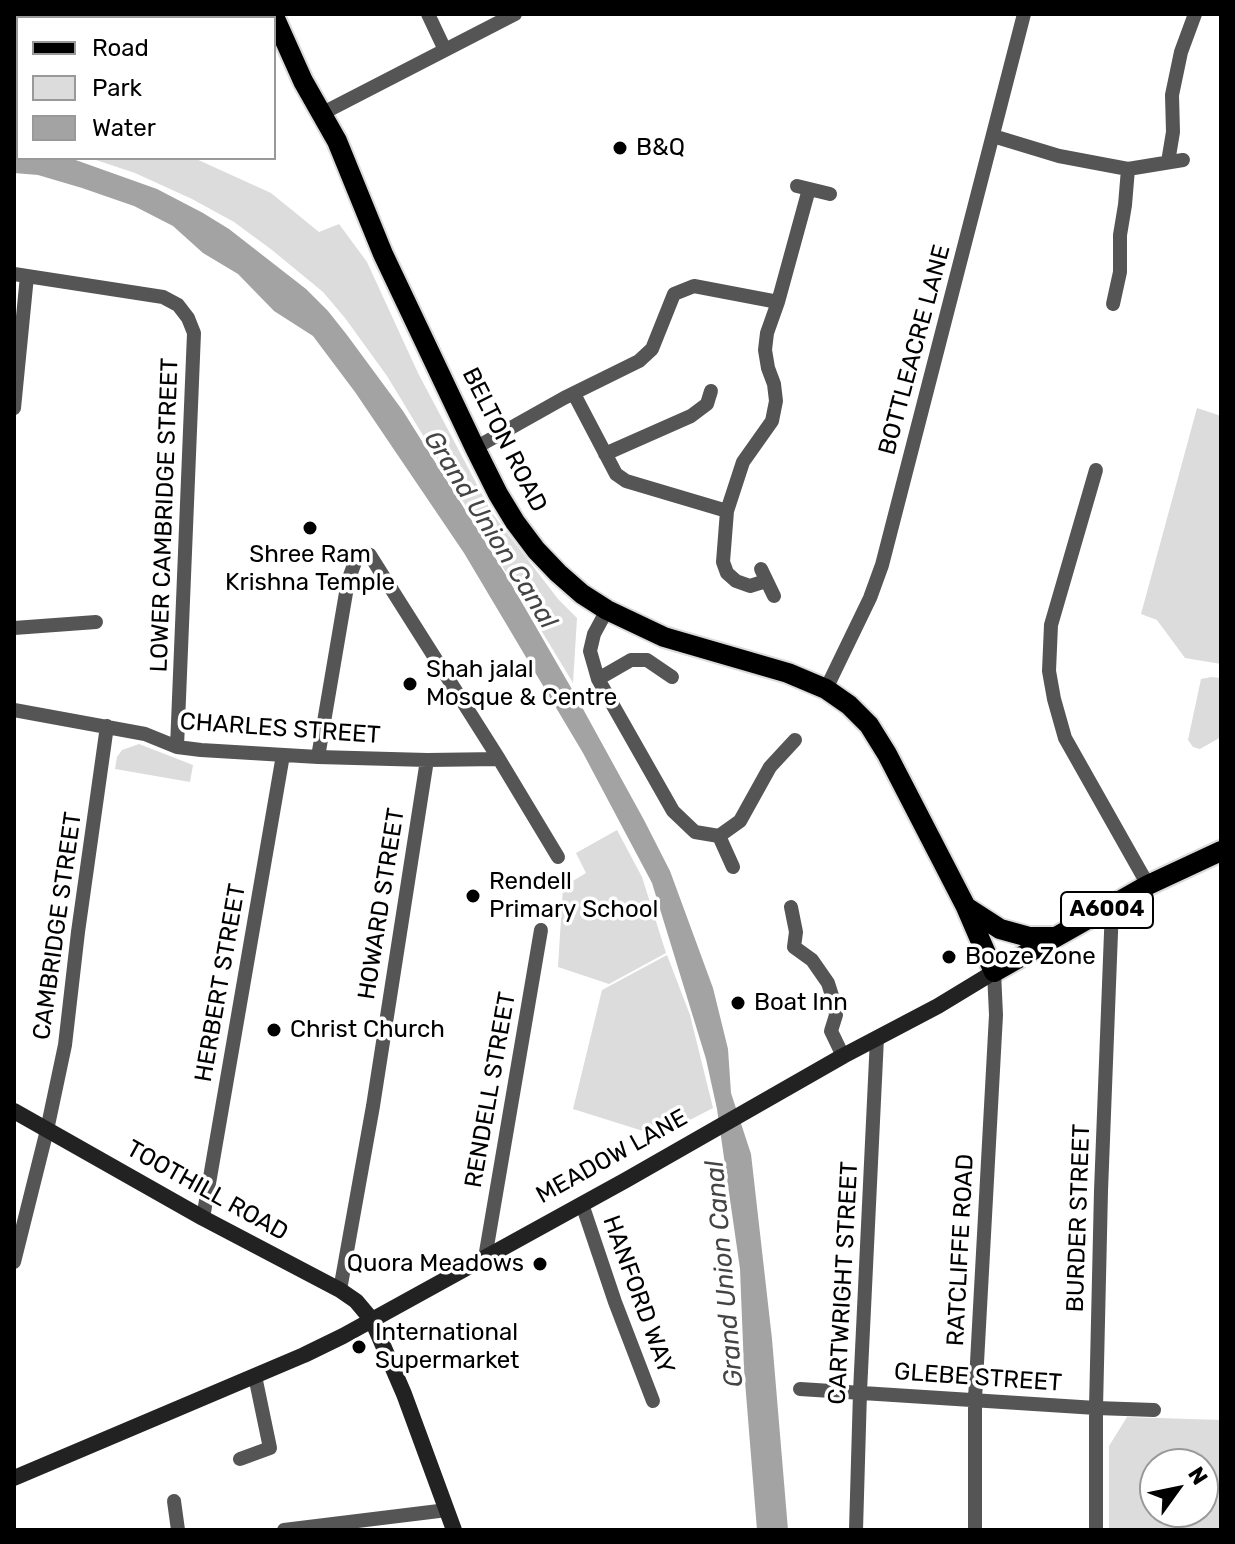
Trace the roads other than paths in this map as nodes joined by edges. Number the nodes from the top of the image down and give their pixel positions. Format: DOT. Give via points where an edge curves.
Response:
graph roads {
  1 [pos="428,14"];
  2 [pos="515,14"];
  3 [pos="1024,14"];
  4 [pos="1195,14"];
  5 [pos="276,21"];
  6 [pos="445,50"];
  7 [pos="321,114"];
  8 [pos="993,136"];
  9 [pos="1128,169"];
  10 [pos="830,194"];
  11 [pos="21,275"];
  12 [pos="778,302"];
  13 [pos="1113,304"];
  14 [pos="711,391"];
  15 [pos="574,394"];
  16 [pos="14,408"];
  17 [pos="475,448"];
  18 [pos="605,454"];
  19 [pos="1096,470"];
  20 [pos="727,511"];
  21 [pos="774,596"];
  22 [pos="607,610"];
  23 [pos="96,622"];
  24 [pos="14,628"];
  25 [pos="672,677"];
  26 [pos="598,679"];
  27 [pos="826,689"];
  28 [pos="14,710"];
  29 [pos="107,726"];
  30 [pos="795,740"];
  31 [pos="177,747"];
  32 [pos="283,755"];
  33 [pos="318,757"];
  34 [pos="499,759"];
  35 [pos="427,760"];
  36 [pos="719,836"];
  37 [pos="1221,851"];
  38 [pos="558,857"];
  39 [pos="733,867"];
  40 [pos="1148,885"];
  41 [pos="791,907"];
  42 [pos="966,907"];
  43 [pos="1112,907"];
  44 [pos="541,930"];
  45 [pos="1058,937"];
  46 [pos="994,972"];
  47 [pos="877,1038"];
  48 [pos="843,1056"];
  49 [pos="14,1111"];
  50 [pos="47,1130"];
  51 [pos="582,1204"];
  52 [pos="203,1218"];
  53 [pos="485,1258"];
  54 [pos="14,1262"];
  55 [pos="340,1290"];
  56 [pos="372,1320"];
  57 [pos="255,1376"];
  58 [pos="800,1389"];
  59 [pos="860,1392"];
  60 [pos="975,1399"];
  61 [pos="653,1401"];
  62 [pos="1096,1408"];
  63 [pos="1154,1410"];
  64 [pos="240,1459"];
  65 [pos="14,1478"];
  66 [pos="174,1501"];
  67 [pos="447,1510"];
  68 [pos="178,1530"];
  69 [pos="284,1530"];
  70 [pos="454,1530"];
  71 [pos="856,1530"];
  72 [pos="975,1530"];
  73 [pos="1096,1530"];
  1 -- 6 [label="street"];
  2 -- 6 [label="street"];
  3 -- 8 [label="street, BOTTLEACRE LANE"];
  4 -- 9 [label="street" via="1172,95 1175,161"];
  5 -- 7 [label="main road, BELTON ROAD / A6004"];
  6 -- 7 [label="street"];
  7 -- 17 [label="main road, BELTON ROAD / A6004"];
  8 -- 9 [label="street"];
  8 -- 27 [label="street, BOTTLEACRE LANE" via="882,565"];
  9 -- 13 [label="street"];
  10 -- 12 [label="street" via="803,187"];
  11 -- 16 [label="street"];
  11 -- 31 [label="street, LOWER CAMBRIDGE STREET" via="163,297 178,305 194,333"];
  12 -- 15 [label="street" via="694,286 674,294 652,349"];
  12 -- 20 [label="street" via="765,350 776,401 772,421 743,462"];
  14 -- 18 [label="street" via="707,404 691,416"];
  15 -- 17 [label="street"];
  15 -- 18 [label="street"];
  17 -- 22 [label="main road, BELTON ROAD / A6004" via="509,513 536,550"];
  18 -- 20 [label="street" via="626,481"];
  19 -- 40 [label="street" via="1051,625 1049,671 1065,738"];
  20 -- 21 [label="street" via="727,573 750,586 764,575"];
  22 -- 26 [label="street" via="590,651"];
  22 -- 27 [label="main road, BELTON ROAD / A6004" via="664,637"];
  23 -- 24 [label="street"];
  25 -- 26 [label="street" via="647,660 631,660"];
  26 -- 36 [label="street" via="673,811 695,832"];
  27 -- 42 [label="main road, BELTON ROAD / A6004" via="869,725"];
  28 -- 29 [label="street, CHARLES STREET"];
  29 -- 31 [label="street, CHARLES STREET"];
  29 -- 50 [label="street, CAMBRIDGE STREET" via="65,1045"];
  30 -- 36 [label="street" via="770,767 740,821"];
  31 -- 32 [label="street, CHARLES STREET"];
  32 -- 33 [label="street, CHARLES STREET"];
  32 -- 52 [label="street, HERBERT STREET"];
  33 -- 34 [label="street" via="348,581 364,554 370,555"];
  33 -- 35 [label="street, CHARLES STREET"];
  34 -- 35 [label="street, CHARLES STREET"];
  34 -- 38 [label="street"];
  35 -- 55 [label="street, HOWARD STREET"];
  36 -- 39 [label="street"];
  37 -- 40 [label="main road, MEADOW LANE / A6004"];
  40 -- 43 [label="main road, MEADOW LANE / A6004"];
  41 -- 48 [label="street" via="794,947 812,960 828,983 836,1015 831,1031"];
  42 -- 45 [label="main road, A6004" via="1000,929"];
  42 -- 46 [label="main road, BELTON ROAD / A6004"];
  43 -- 45 [label="main road, MEADOW LANE / A6004"];
  43 -- 62 [label="street, BURDER STREET"];
  44 -- 53 [label="street, RENDELL STREET"];
  45 -- 46 [label="main road, MEADOW LANE / A6004"];
  46 -- 47 [label="street, MEADOW LANE"];
  46 -- 60 [label="street, RATCLIFFE ROAD"];
  47 -- 48 [label="street, MEADOW LANE"];
  47 -- 59 [label="street, CARTWRIGHT STREET"];
  48 -- 51 [label="street, MEADOW LANE"];
  49 -- 50 [label="street, TOOTHILL ROAD"];
  50 -- 52 [label="street, TOOTHILL ROAD"];
  50 -- 54 [label="street, CAMBRIDGE STREET"];
  51 -- 53 [label="street, MEADOW LANE"];
  51 -- 61 [label="street, HANFORD WAY"];
  52 -- 55 [label="street, TOOTHILL ROAD"];
  53 -- 56 [label="street, MEADOW LANE"];
  55 -- 56 [label="street, TOOTHILL ROAD"];
  56 -- 57 [label="street, MEADOW LANE"];
  56 -- 67 [label="street"];
  57 -- 64 [label="street" via="270,1448"];
  57 -- 65 [label="street, MEADOW LANE"];
  58 -- 59 [label="street, GLEBE STREET"];
  59 -- 60 [label="street, GLEBE STREET"];
  59 -- 71 [label="street, CARTWRIGHT STREET"];
  60 -- 62 [label="street, GLEBE STREET"];
  60 -- 72 [label="street, RATCLIFFE ROAD"];
  62 -- 63 [label="street, GLEBE STREET"];
  62 -- 73 [label="street, BURDER STREET"];
  66 -- 68 [label="street"];
  67 -- 69 [label="street"];
  67 -- 70 [label="street"];
}
